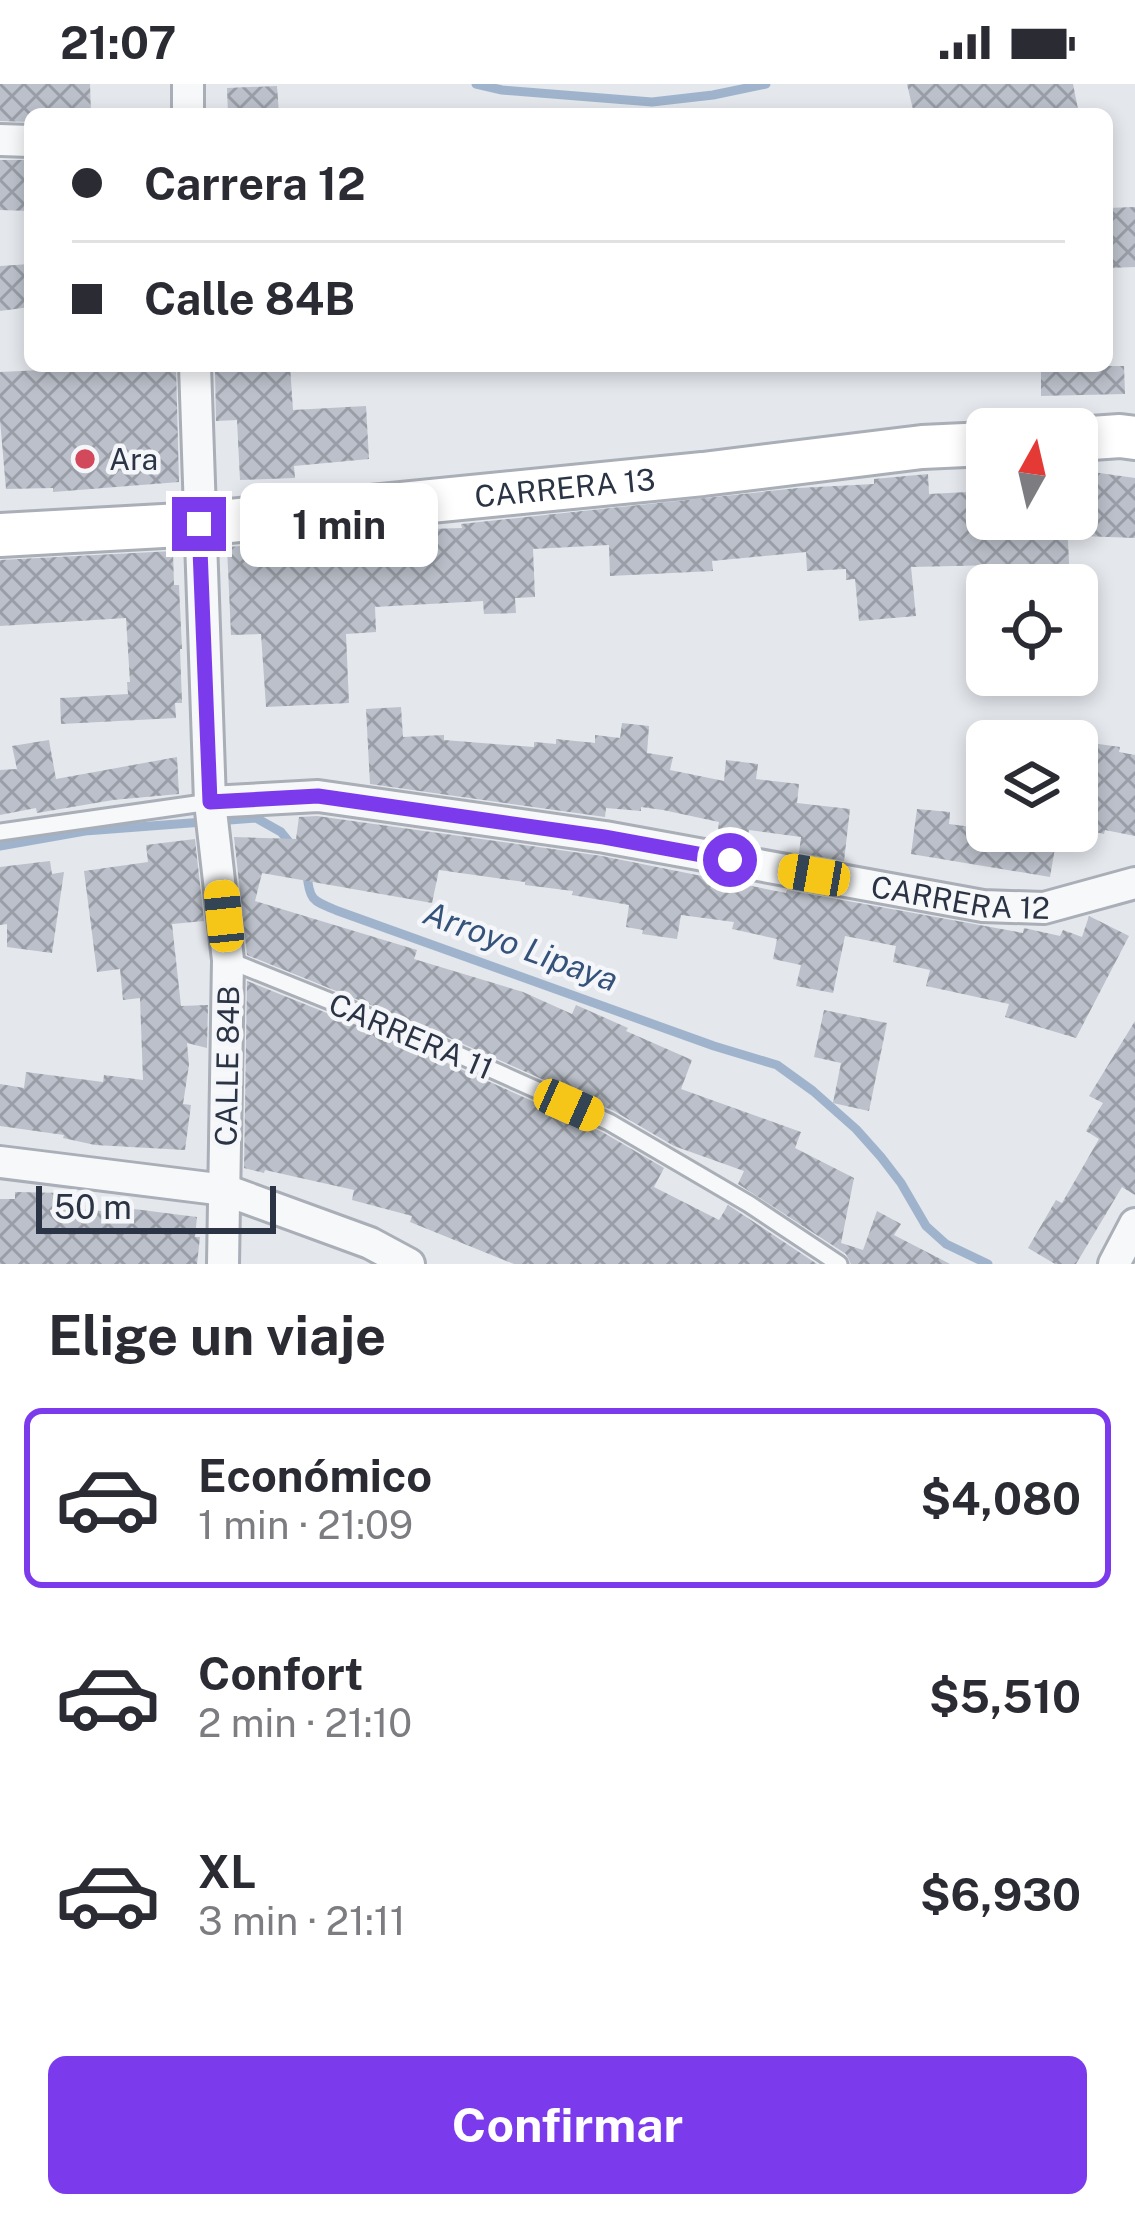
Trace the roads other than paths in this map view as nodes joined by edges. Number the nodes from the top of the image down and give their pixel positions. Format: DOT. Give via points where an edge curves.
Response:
graph roads {
  1 [pos="195,372"];
  2 [pos="1098,438"];
  3 [pos="1135,439"];
  4 [pos="966,444"];
  5 [pos="199,524"];
  6 [pos="0,536"];
  7 [pos="212,814"];
  8 [pos="0,832"];
  9 [pos="1135,883"];
  10 [pos="228,960"];
  11 [pos="0,1162"];
  12 [pos="225,1190"];
  13 [pos="1135,1224"];
  14 [pos="224,1264"];
  15 [pos="409,1264"];
  16 [pos="839,1264"];
  17 [pos="1114,1264"];
  1 -- 5 [label="street, CALLE 84B"];
  2 -- 3 [label="street"];
  4 -- 5 [label="street, CARRERA 13"];
  5 -- 6 [label="street, CARRERA 13"];
  5 -- 7 [label="street, CALLE 84B"];
  7 -- 8 [label="lane, CARRERA 12"];
  7 -- 9 [label="street, CARRERA 12" via="318,796 604,837 982,906 1044,908"];
  7 -- 10 [label="street, CALLE 84B"];
  10 -- 12 [label="street, CALLE 84B"];
  10 -- 16 [label="lane, CARRERA 11" via="608,1122"];
  11 -- 12 [label="street"];
  12 -- 14 [label="street, CALLE 84B"];
  12 -- 15 [label="street"];
  13 -- 17 [label="street"];
}
